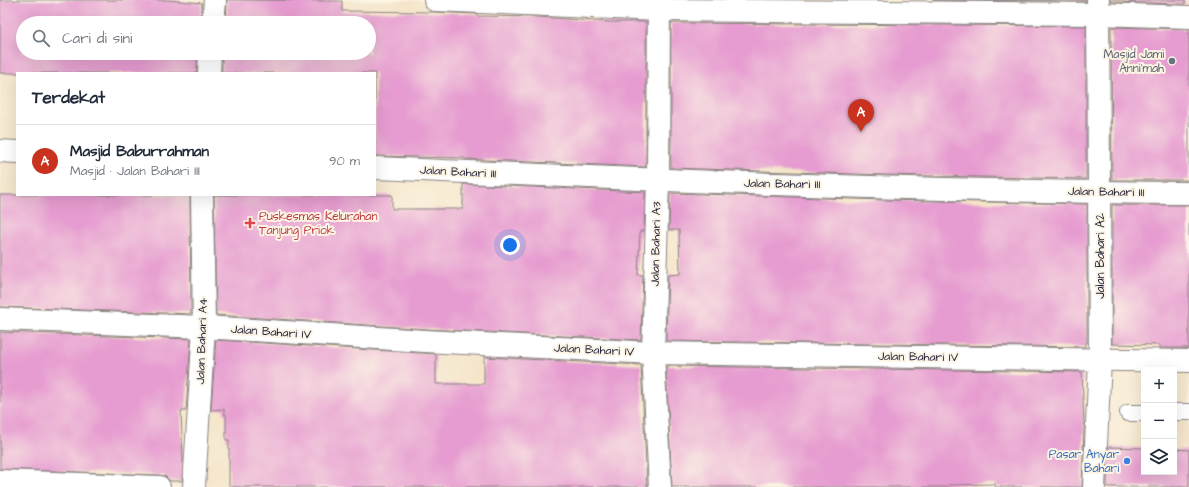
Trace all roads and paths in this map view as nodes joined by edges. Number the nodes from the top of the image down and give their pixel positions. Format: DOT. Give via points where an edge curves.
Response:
graph roads {
  1 [pos="215,0"];
  2 [pos="435,0"];
  3 [pos="659,5"];
  4 [pos="1098,7"];
  5 [pos="214,16"];
  6 [pos="1189,17"];
  7 [pos="210,60"];
  8 [pos="209,72"];
  9 [pos="0,151"];
  10 [pos="16,152"];
  11 [pos="376,168"];
  12 [pos="658,180"];
  13 [pos="1100,192"];
  14 [pos="1189,193"];
  15 [pos="202,196"];
  16 [pos="0,319"];
  17 [pos="204,327"];
  18 [pos="653,353"];
  19 [pos="1100,360"];
  20 [pos="1189,361"];
  21 [pos="1177,412"];
  22 [pos="1189,412"];
  23 [pos="1128,413"];
  24 [pos="1141,413"];
  25 [pos="0,481"];
  26 [pos="159,487"];
  27 [pos="194,487"];
  28 [pos="660,487"];
  29 [pos="1094,487"];
  1 -- 5 [label="street"];
  2 -- 3 [label="street"];
  3 -- 4 [label="street"];
  3 -- 12 [label="street, Jalan Bahari A3"];
  4 -- 6 [label="street"];
  4 -- 13 [label="street, Jalan Bahari A2"];
  7 -- 8 [label="street"];
  9 -- 10 [label="street"];
  11 -- 12 [label="street, Jalan Bahari III"];
  12 -- 13 [label="street, Jalan Bahari III"];
  12 -- 18 [label="street, Jalan Bahari A3"];
  13 -- 14 [label="street, Jalan Bahari III"];
  13 -- 19 [label="street, Jalan Bahari A2"];
  15 -- 17 [label="street, Jalan Bahari A4"];
  16 -- 17 [label="street, Jalan Bahari IV"];
  17 -- 18 [label="street, Jalan Bahari IV"];
  17 -- 27 [label="street, Jalan Bahari A4"];
  18 -- 19 [label="street, Jalan Bahari IV"];
  18 -- 28 [label="street, Jalan Bahari A3"];
  19 -- 20 [label="street, Jalan Bahari IV"];
  19 -- 29 [label="street, Jalan Bahari A2"];
  21 -- 22 [label="lane"];
  23 -- 24 [label="lane"];
  25 -- 26 [label="street"];
}
